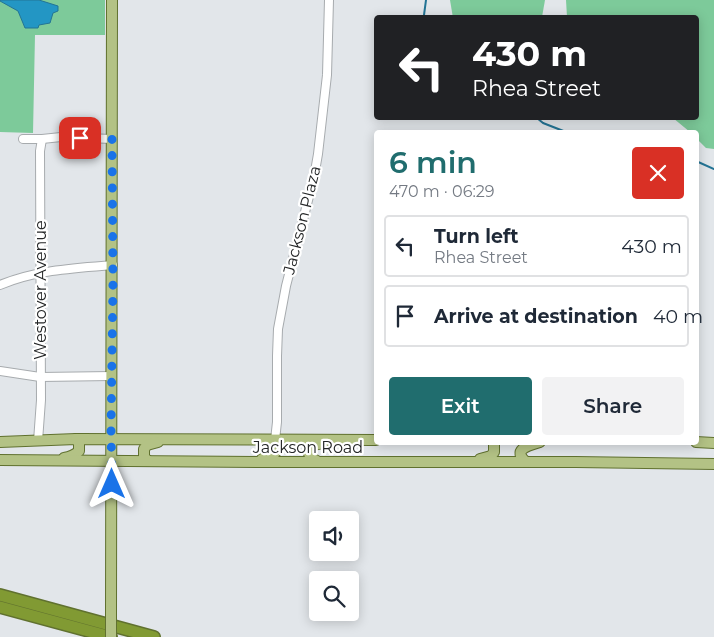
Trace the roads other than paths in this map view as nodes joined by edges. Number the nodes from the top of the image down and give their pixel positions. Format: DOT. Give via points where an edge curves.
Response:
graph roads {
  1 [pos="112,0"];
  2 [pos="329,0"];
  3 [pos="23,139"];
  4 [pos="42,139"];
  5 [pos="112,139"];
  6 [pos="113,265"];
  7 [pos="40,273"];
  8 [pos="0,285"];
  9 [pos="0,371"];
  10 [pos="112,376"];
  11 [pos="40,377"];
  12 [pos="76,439"];
  13 [pos="111,439"];
  14 [pos="179,439"];
  15 [pos="275,440"];
  16 [pos="338,440"];
  17 [pos="374,440"];
  18 [pos="38,441"];
  19 [pos="0,442"];
  20 [pos="699,442"];
  21 [pos="714,442"];
  22 [pos="494,445"];
  23 [pos="529,445"];
  24 [pos="0,460"];
  25 [pos="51,460"];
  26 [pos="112,461"];
  27 [pos="148,461"];
  28 [pos="249,461"];
  29 [pos="317,461"];
  30 [pos="469,462"];
  31 [pos="526,462"];
  32 [pos="714,464"];
  33 [pos="0,595"];
  34 [pos="0,607"];
  35 [pos="111,637"];
  36 [pos="154,637"];
  1 -- 5 [label="main road"];
  2 -- 15 [label="street, Jackson Plaza" via="327,75 318,154 278,329"];
  3 -- 4 [label="street"];
  4 -- 5 [label="street"];
  4 -- 7 [label="street, Westover Avenue"];
  5 -- 6 [label="main road"];
  6 -- 7 [label="street"];
  6 -- 10 [label="main road"];
  7 -- 8 [label="street"];
  7 -- 11 [label="street, Westover Avenue"];
  9 -- 11 [label="street"];
  10 -- 11 [label="street"];
  10 -- 13 [label="main road"];
  11 -- 18 [label="street, Westover Avenue"];
  12 -- 13 [label="main road, Jackson Road"];
  12 -- 18 [label="main road, Jackson Road"];
  12 -- 25 [label="main road" via="80,448 76,454"];
  13 -- 14 [label="main road, Jackson Road"];
  13 -- 26 [label="main road"];
  14 -- 15 [label="main road, Jackson Road"];
  14 -- 27 [label="main road" via="147,445 144,457"];
  15 -- 16 [label="main road, Jackson Road"];
  15 -- 28 [label="main road" via="278,447 273,456"];
  16 -- 17 [label="main road, Jackson Road"];
  16 -- 29 [label="main road" via="311,447 310,458"];
  18 -- 19 [label="main road, Jackson Road"];
  20 -- 21 [label="main road"];
  22 -- 30 [label="main road" via="491,456"];
  23 -- 31 [label="main road" via="520,452"];
  24 -- 25 [label="main road"];
  25 -- 26 [label="main road, Jackson Road"];
  26 -- 27 [label="main road, Jackson Road"];
  26 -- 35 [label="main road, bridge"];
  27 -- 28 [label="main road, Jackson Road"];
  28 -- 29 [label="main road, Jackson Road"];
  29 -- 30 [label="main road, Jackson Road"];
  30 -- 31 [label="main road, Jackson Road"];
  31 -- 32 [label="main road, Jackson Road"];
  33 -- 36 [label="highway"];
  34 -- 35 [label="highway"];
}
